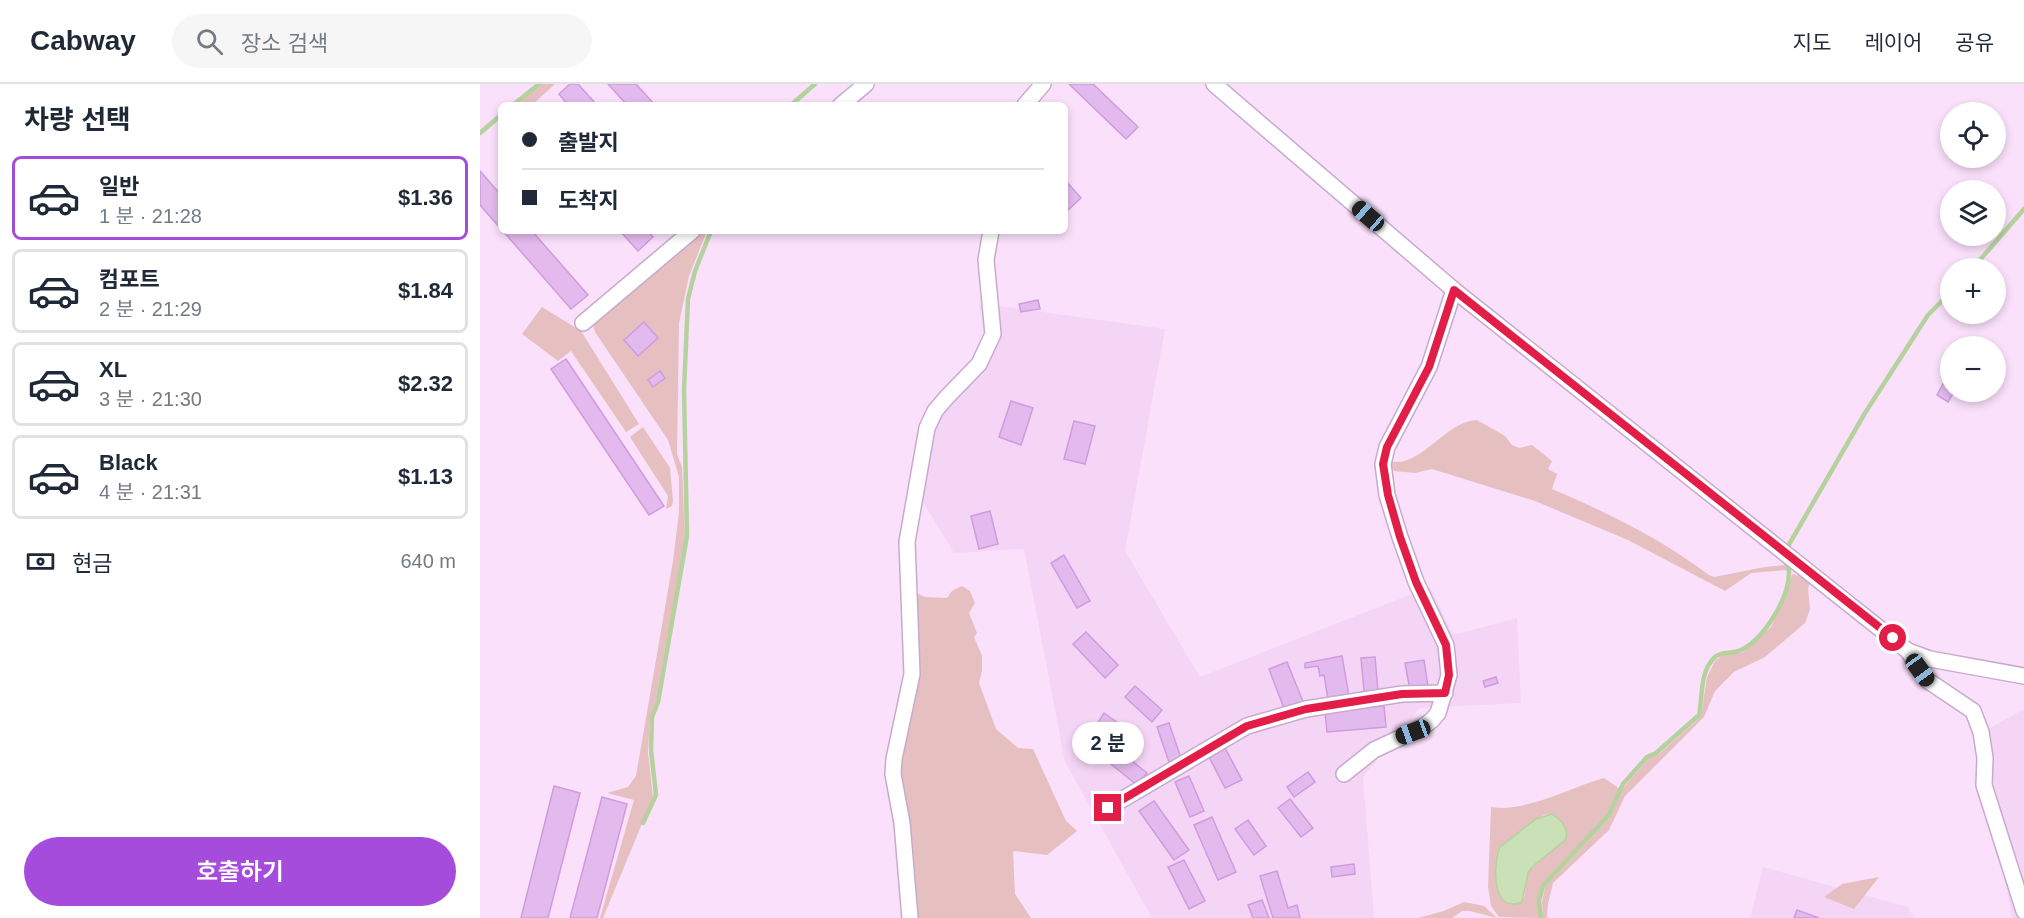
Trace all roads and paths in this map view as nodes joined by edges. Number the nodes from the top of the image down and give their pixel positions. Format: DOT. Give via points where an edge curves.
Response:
graph roads {
  1 [pos="866,84"];
  2 [pos="1043,84"];
  3 [pos="1214,84"];
  4 [pos="845,102"];
  5 [pos="1028,102"];
  6 [pos="688,234"];
  7 [pos="990,234"];
  8 [pos="1454,290"];
  9 [pos="583,323"];
  10 [pos="1908,651"];
  11 [pos="2024,676"];
  12 [pos="1445,693"];
  13 [pos="1344,774"];
  14 [pos="1108,808"];
  15 [pos="2024,911"];
  16 [pos="910,918"];
  1 -- 4 [label="street"];
  2 -- 5 [label="street"];
  3 -- 8 [label="street"];
  6 -- 9 [label="street"];
  7 -- 16 [label="street" via="986,260 993,334 980,364 935,411 927,428 907,542 912,674 893,774 902,824"];
  8 -- 10 [label="street"];
  8 -- 12 [label="street" via="1429,367 1387,447 1383,464 1400,537 1446,645 1449,675"];
  10 -- 11 [label="street" via="1930,659"];
  10 -- 15 [label="street" via="1927,680 1973,711 1985,758 1984,785"];
  12 -- 13 [label="street" via="1438,713 1423,727 1374,750"];
  12 -- 14 [label="street" via="1402,694 1306,709 1247,726"];
}
